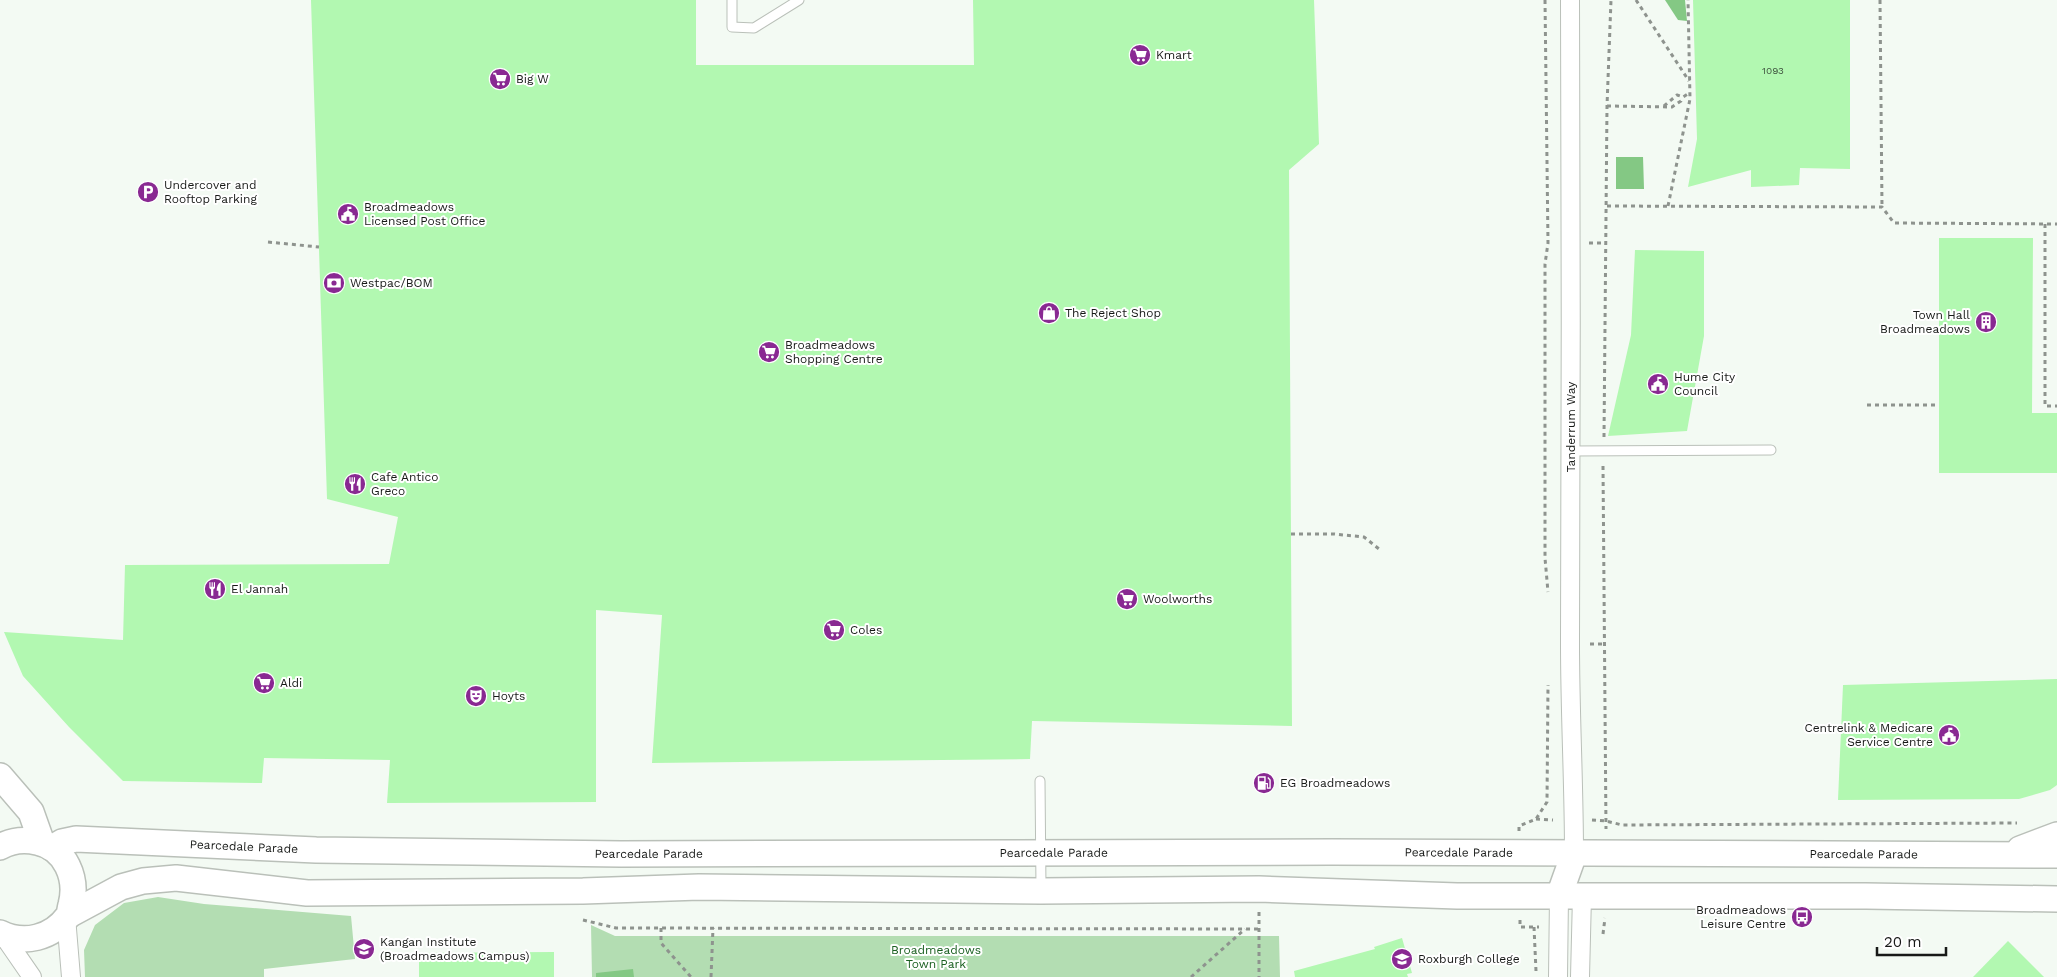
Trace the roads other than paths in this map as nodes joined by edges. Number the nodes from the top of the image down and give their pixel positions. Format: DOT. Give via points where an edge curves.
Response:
graph roads {
  1 [pos="732,0"];
  2 [pos="799,0"];
  3 [pos="1570,0"];
  4 [pos="1771,450"];
  5 [pos="1571,451"];
  6 [pos="0,776"];
  7 [pos="1040,781"];
  8 [pos="2057,835"];
  9 [pos="47,846"];
  10 [pos="0,847"];
  11 [pos="1042,853"];
  12 [pos="1574,854"];
  13 [pos="2004,855"];
  14 [pos="2057,855"];
  15 [pos="1041,890"];
  16 [pos="1570,896"];
  17 [pos="2052,902"];
  18 [pos="67,916"];
  19 [pos="1,934"];
  20 [pos="32,977"];
  21 [pos="71,977"];
  22 [pos="1558,977"];
  23 [pos="1580,977"];
  1 -- 2 [label="lane" via="732,28 754,28"];
  3 -- 5 [label="street, Tanderrum Way"];
  4 -- 5 [label="lane"];
  5 -- 12 [label="street, Tanderrum Way"];
  6 -- 9 [label="street" via="31,812"];
  7 -- 11 [label="lane"];
  8 -- 13 [label="street"];
  9 -- 10 [label="street" via="25,840 7,842"];
  9 -- 11 [label="street, Pearcedale Parade" via="76,839 365,851"];
  9 -- 18 [label="street" via="62,857 73,881 74,894"];
  11 -- 12 [label="street, Pearcedale Parade"];
  11 -- 15 [label="lane"];
  12 -- 13 [label="street, Pearcedale Parade"];
  12 -- 16 [label="street, Tanderrum Way"];
  13 -- 14 [label="street, Pearcedale Parade"];
  15 -- 16 [label="street" via="1259,889"];
  15 -- 18 [label="street" via="699,887 307,893 176,878 121,887"];
  16 -- 17 [label="street" via="1866,896"];
  16 -- 22 [label="street, Tanderrum Way" via="1558,926"];
  16 -- 23 [label="street, Tanderrum Way" via="1582,926"];
  18 -- 19 [label="street" via="54,930 38,938 20,939"];
  18 -- 21 [label="street"];
  19 -- 20 [label="street"];
}
